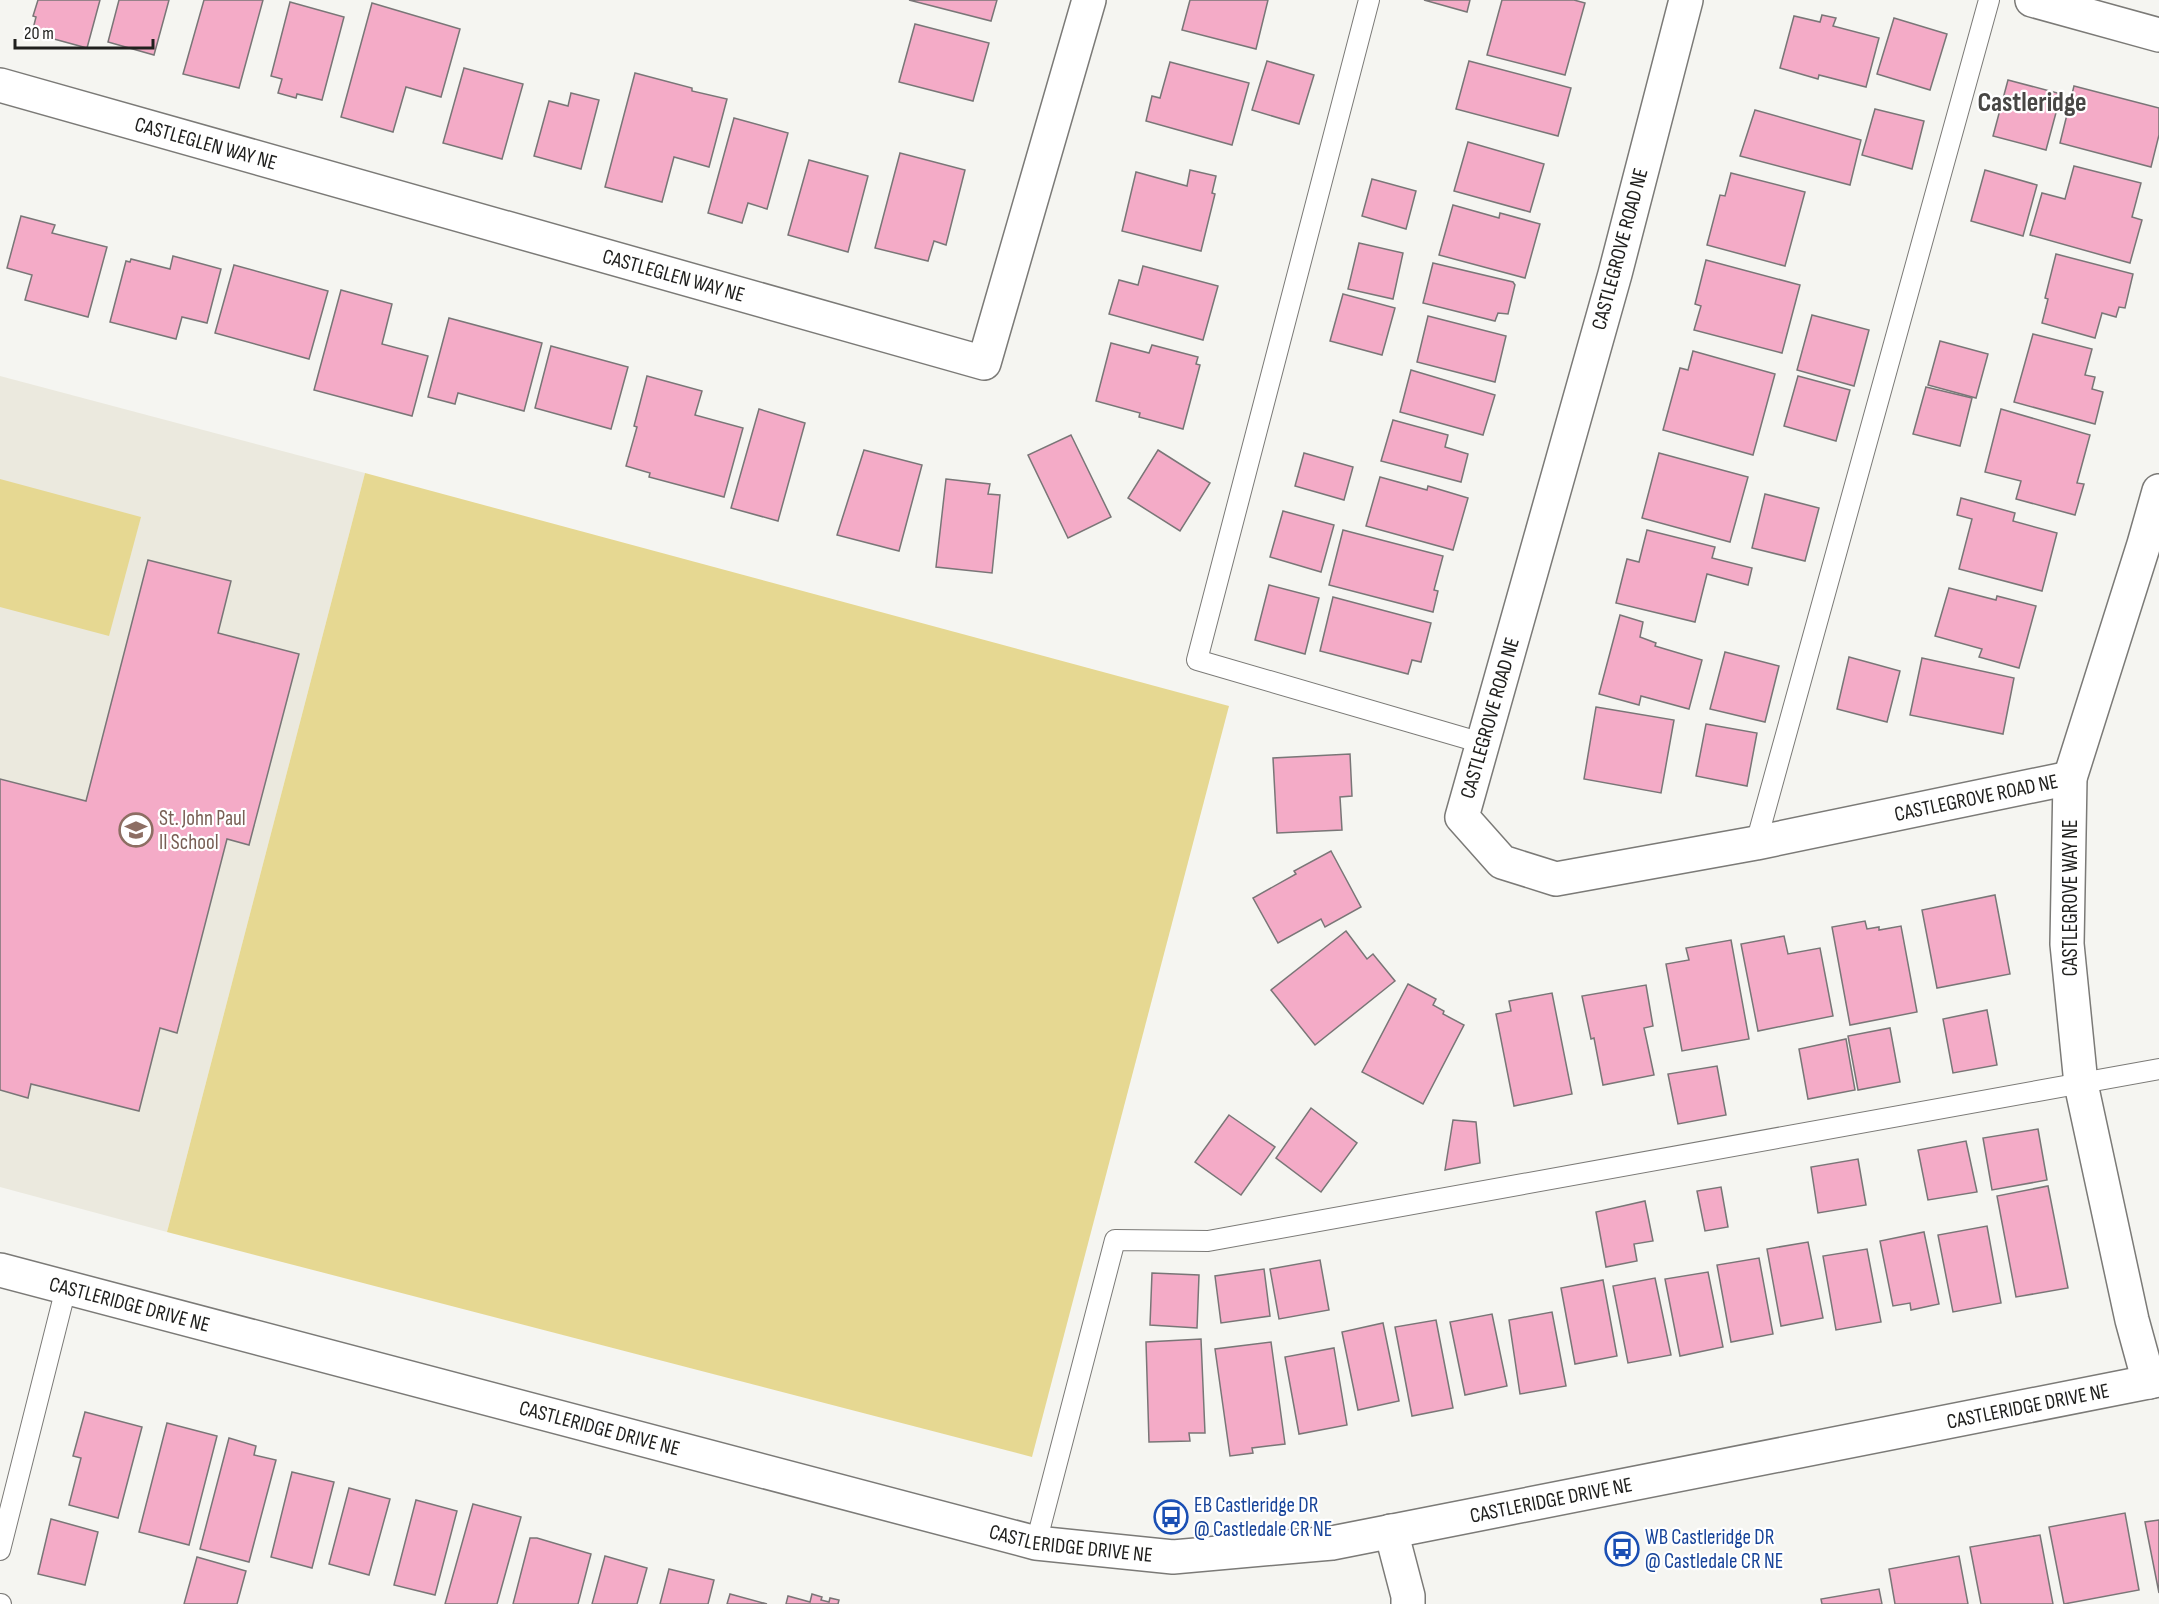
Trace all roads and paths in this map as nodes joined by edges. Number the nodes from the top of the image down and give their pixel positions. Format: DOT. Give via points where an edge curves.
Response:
graph roads {
  1 [pos="1089,0"];
  2 [pos="1369,0"];
  3 [pos="1686,0"];
  4 [pos="1989,0"];
  5 [pos="2032,0"];
  6 [pos="2159,35"];
  7 [pos="0,85"];
  8 [pos="2159,490"];
  9 [pos="1482,743"];
  10 [pos="2070,778"];
  11 [pos="1756,843"];
  12 [pos="2159,1069"];
  13 [pos="2081,1084"];
  14 [pos="0,1270"];
  15 [pos="66,1288"];
  16 [pos="2154,1381"];
  17 [pos="1391,1531"];
  18 [pos="1036,1543"];
  19 [pos="0,1550"];
  20 [pos="1408,1604"];
  1 -- 7 [label="street, CASTLEGLEN WAY NE" via="984,363"];
  2 -- 9 [label="lane" via="1197,660"];
  3 -- 9 [label="street, CASTLEGROVE ROAD NE" via="1612,285"];
  4 -- 11 [label="lane"];
  5 -- 6 [label="street"];
  8 -- 10 [label="street, CASTLEGROVE WAY NE"];
  9 -- 11 [label="street, CASTLEGROVE ROAD NE" via="1462,817 1502,862 1556,879"];
  10 -- 11 [label="street, CASTLEGROVE ROAD NE"];
  10 -- 13 [label="street, CASTLEGROVE WAY NE" via="2067,945"];
  12 -- 13 [label="lane"];
  13 -- 16 [label="street, CASTLEGROVE WAY NE" via="2132,1320"];
  13 -- 18 [label="lane" via="1208,1241 1115,1240"];
  14 -- 15 [label="street, CASTLERIDGE DRIVE NE"];
  15 -- 18 [label="street, CASTLERIDGE DRIVE NE"];
  15 -- 19 [label="lane"];
  16 -- 17 [label="street, CASTLERIDGE DRIVE NE"];
  17 -- 18 [label="street, CASTLERIDGE DRIVE NE" via="1332,1543 1173,1557"];
  17 -- 20 [label="street"];
}
